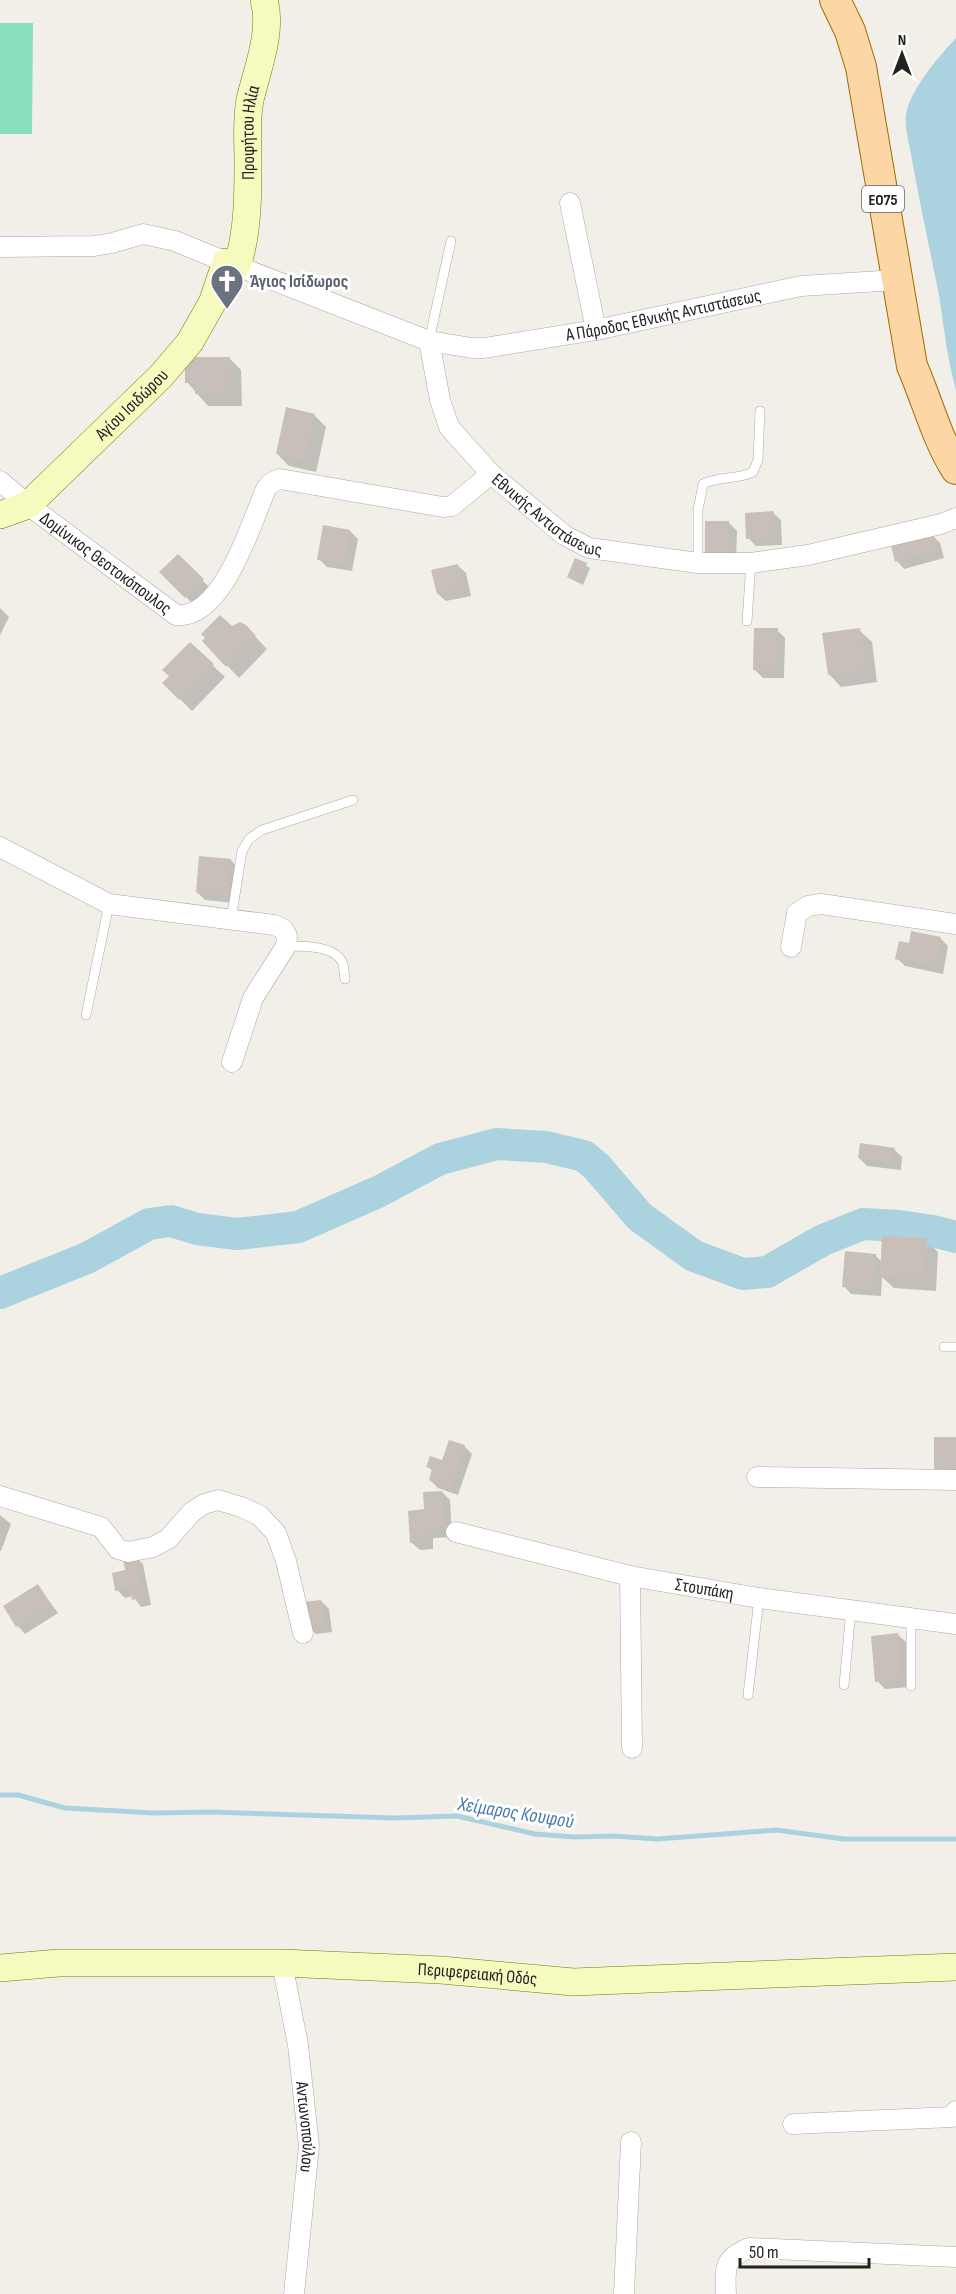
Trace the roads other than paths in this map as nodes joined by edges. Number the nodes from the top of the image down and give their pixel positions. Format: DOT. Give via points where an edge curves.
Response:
graph roads {
  1 [pos="264,0"];
  2 [pos="835,0"];
  3 [pos="849,0"];
  4 [pos="570,203"];
  5 [pos="451,241"];
  6 [pos="0,247"];
  7 [pos="232,264"];
  8 [pos="897,280"];
  9 [pos="596,330"];
  10 [pos="429,341"];
  11 [pos="926,399"];
  12 [pos="760,411"];
  13 [pos="956,469"];
  14 [pos="491,474"];
  15 [pos="0,481"];
  16 [pos="28,505"];
  17 [pos="0,515"];
  18 [pos="956,518"];
  19 [pos="698,563"];
  20 [pos="751,563"];
  21 [pos="747,621"];
  22 [pos="353,800"];
  23 [pos="0,846"];
  24 [pos="109,904"];
  25 [pos="231,920"];
  26 [pos="956,924"];
  27 [pos="286,946"];
  28 [pos="791,947"];
  29 [pos="345,979"];
  30 [pos="86,1015"];
  31 [pos="232,1062"];
  32 [pos="944,1347"];
  33 [pos="956,1347"];
  34 [pos="757,1477"];
  35 [pos="956,1480"];
  36 [pos="0,1496"];
  37 [pos="456,1532"];
  38 [pos="630,1576"];
  39 [pos="759,1598"];
  40 [pos="850,1609"];
  41 [pos="911,1617"];
  42 [pos="956,1624"];
  43 [pos="303,1633"];
  44 [pos="844,1685"];
  45 [pos="911,1686"];
  46 [pos="748,1695"];
  47 [pos="632,1748"];
  48 [pos="282,1963"];
  49 [pos="956,1967"];
  50 [pos="0,1968"];
  51 [pos="956,2111"];
  52 [pos="793,2124"];
  53 [pos="630,2142"];
  54 [pos="956,2257"];
  55 [pos="294,2294"];
  56 [pos="624,2294"];
  57 [pos="726,2294"];
  1 -- 7 [label="main road, Προφήτου Ηλία" via="266,32 248,120 244,238"];
  2 -- 8 [label="main road, ΕΟ75" via="861,67"];
  3 -- 11 [label="main road, ΕΟ75" via="866,36 875,71 925,363"];
  4 -- 9 [label="street"];
  5 -- 10 [label="lane"];
  6 -- 7 [label="street" via="94,246 143,234 175,241"];
  7 -- 10 [label="street"];
  7 -- 16 [label="main road, Αγίου Ισιδώρου" via="190,342 161,376"];
  8 -- 9 [label="street, Α Πάροδος Εθνικής Αντιστάσεως" via="801,286"];
  8 -- 11 [label="main road, ΕΟ75" via="912,366"];
  9 -- 10 [label="street, Α Πάροδος Εθνικής Αντιστάσεως" via="484,348"];
  10 -- 14 [label="street, Εθνικής Αντιστάσεως" via="449,427"];
  11 -- 13 [label="main road, ΕΟ75" via="935,428"];
  12 -- 19 [label="lane" via="758,460 753,472 702,484"];
  14 -- 16 [label="street, Δομίνικος Θεοτοκόπουλος" via="452,506 443,507 280,479 271,483 224,584 194,613 184,616 176,615"];
  14 -- 19 [label="street, Εθνικής Αντιστάσεως" via="564,534 589,548"];
  15 -- 16 [label="street, Δομίνικος Θεοτοκόπουλος"];
  16 -- 17 [label="main road, Αγίου Ισιδώρου"];
  18 -- 20 [label="street, Εθνικής Αντιστάσεως" via="808,555"];
  19 -- 20 [label="street, Εθνικής Αντιστάσεως"];
  20 -- 21 [label="lane"];
  22 -- 25 [label="lane" via="262,830 249,839 242,851"];
  23 -- 24 [label="street"];
  24 -- 25 [label="street"];
  24 -- 30 [label="lane"];
  25 -- 27 [label="street" via="284,929"];
  26 -- 28 [label="street" via="821,904 797,913"];
  27 -- 29 [label="lane" via="308,946 333,953 342,962"];
  27 -- 31 [label="street" via="253,998"];
  32 -- 33 [label="lane"];
  34 -- 35 [label="street"];
  36 -- 43 [label="street" via="100,1527 118,1549 128,1551 153,1547 168,1539 192,1512 218,1500 259,1515 282,1546"];
  37 -- 38 [label="street, Στουπάκη"];
  38 -- 39 [label="street, Στουπάκη"];
  38 -- 47 [label="street"];
  39 -- 40 [label="street, Στουπάκη"];
  39 -- 46 [label="lane"];
  40 -- 41 [label="street, Στουπάκη"];
  40 -- 44 [label="lane"];
  41 -- 42 [label="street, Στουπάκη"];
  41 -- 45 [label="lane"];
  48 -- 49 [label="main road, Περιφερειακή Οδός" via="441,1970 573,1982"];
  48 -- 50 [label="main road, Περιφερειακή Οδός" via="58,1963"];
  48 -- 55 [label="street, Αντωνοπούλου" via="298,2044 309,2146"];
  51 -- 52 [label="street" via="951,2117"];
  53 -- 56 [label="street"];
  54 -- 57 [label="street" via="749,2248 734,2254 725,2267"];
}
